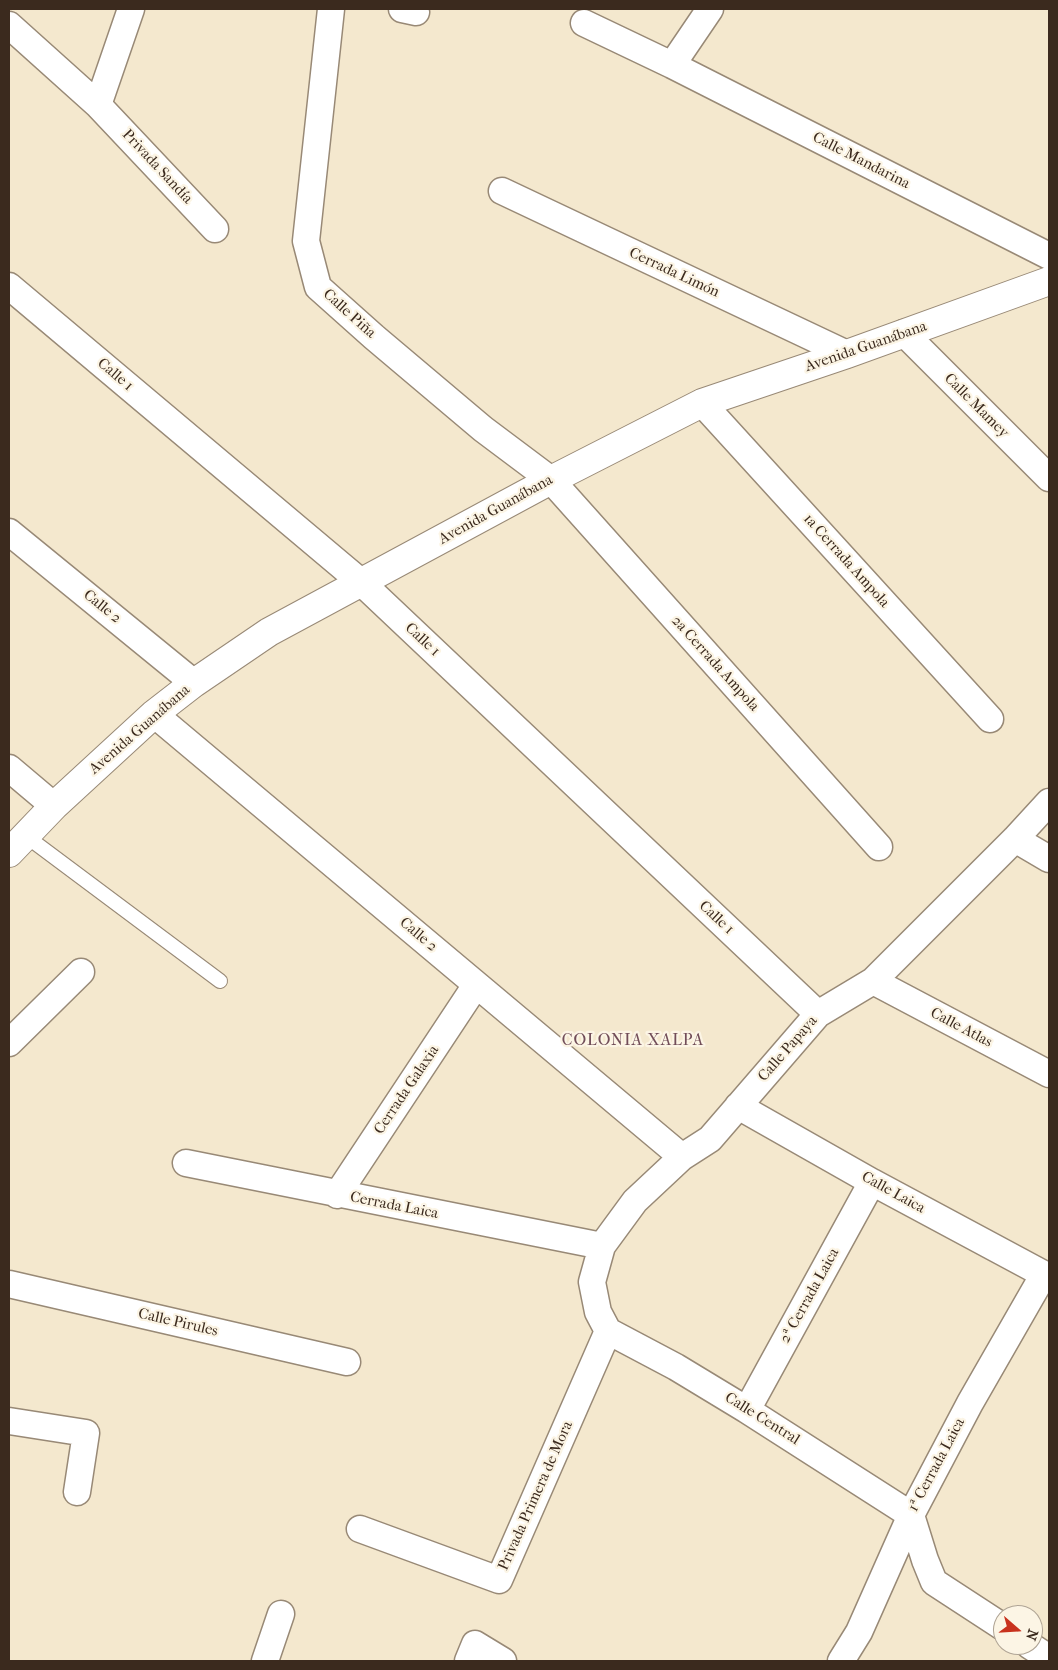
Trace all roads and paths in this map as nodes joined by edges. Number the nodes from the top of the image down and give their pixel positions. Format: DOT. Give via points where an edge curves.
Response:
graph roads {
  1 [pos="132,9"];
  2 [pos="331,9"];
  3 [pos="710,9"];
  4 [pos="584,23"];
  5 [pos="9,25"];
  6 [pos="672,65"];
  7 [pos="98,105"];
  8 [pos="502,191"];
  9 [pos="215,229"];
  10 [pos="1049,256"];
  11 [pos="1049,281"];
  12 [pos="9,286"];
  13 [pos="904,333"];
  14 [pos="847,354"];
  15 [pos="702,403"];
  16 [pos="1049,478"];
  17 [pos="551,480"];
  18 [pos="9,532"];
  19 [pos="362,583"];
  20 [pos="194,683"];
  21 [pos="154,714"];
  22 [pos="990,719"];
  23 [pos="9,768"];
  24 [pos="1049,802"];
  25 [pos="54,806"];
  26 [pos="1015,839"];
  27 [pos="17,844"];
  28 [pos="879,847"];
  29 [pos="1049,859"];
  30 [pos="81,972"];
  31 [pos="220,981"];
  32 [pos="873,981"];
  33 [pos="476,984"];
  34 [pos="818,1014"];
  35 [pos="9,1043"];
  36 [pos="1049,1074"];
  37 [pos="738,1106"];
  38 [pos="682,1157"];
  39 [pos="186,1163"];
  40 [pos="872,1182"];
  41 [pos="337,1194"];
  42 [pos="602,1246"];
  43 [pos="1046,1276"];
  44 [pos="9,1284"];
  45 [pos="608,1331"];
  46 [pos="347,1362"];
  47 [pos="747,1410"];
  48 [pos="9,1421"];
  49 [pos="76,1492"];
  50 [pos="911,1515"];
  51 [pos="360,1529"];
  52 [pos="280,1614"];
  53 [pos="993,1621"];
  54 [pos="471,1653"];
  55 [pos="265,1661"];
  56 [pos="503,1661"];
  57 [pos="841,1661"];
  1 -- 7 [label="street"];
  2 -- 17 [label="street, Calle Piña" via="306,241 318,286 483,430"];
  3 -- 6 [label="street"];
  4 -- 6 [label="street, Calle Mandarina"];
  5 -- 7 [label="street, Privada Sandía"];
  6 -- 10 [label="street, Calle Mandarina"];
  7 -- 9 [label="street, Privada Sandía"];
  8 -- 14 [label="street, Cerrada Limón"];
  11 -- 13 [label="street, Avenida Guanábana"];
  12 -- 19 [label="street, Calle 1"];
  13 -- 14 [label="street, Avenida Guanábana"];
  13 -- 16 [label="street, Calle Mamey"];
  14 -- 15 [label="street, Avenida Guanábana"];
  15 -- 17 [label="street, Avenida Guanábana"];
  15 -- 22 [label="street, 1a Cerrada Ampola"];
  17 -- 19 [label="street, Avenida Guanábana"];
  17 -- 28 [label="street, 2a Cerrada Ampola"];
  18 -- 20 [label="street, Calle 2"];
  19 -- 20 [label="street, Avenida Guanábana" via="269,632"];
  19 -- 34 [label="street, Calle 1"];
  20 -- 21 [label="street, Avenida Guanábana"];
  21 -- 25 [label="street, Avenida Guanábana"];
  21 -- 33 [label="street, Calle 2"];
  23 -- 25 [label="street"];
  24 -- 26 [label="street, Calle Papaya"];
  25 -- 27 [label="street, Avenida Guanábana"];
  26 -- 29 [label="street"];
  26 -- 32 [label="street, Calle Papaya"];
  27 -- 31 [label="lane"];
  30 -- 35 [label="street"];
  32 -- 34 [label="street, Calle Papaya"];
  32 -- 36 [label="street, Calle Atlas"];
  33 -- 38 [label="street, Calle 2"];
  33 -- 41 [label="street, Cerrada Galaxia"];
  34 -- 37 [label="street, Calle Papaya"];
  37 -- 38 [label="street, Calle Papaya" via="710,1139"];
  37 -- 40 [label="street, Calle Laica"];
  38 -- 42 [label="street, Calle Papaya" via="635,1201"];
  39 -- 41 [label="street, Cerrada Laica"];
  40 -- 43 [label="street, Calle Laica"];
  40 -- 47 [label="street, 2ª Cerrada Laica"];
  41 -- 42 [label="street, Cerrada Laica"];
  42 -- 45 [label="street, Calle Papaya" via="592,1282 598,1312"];
  43 -- 50 [label="street, 1ª Cerrada Laica" via="970,1403"];
  44 -- 46 [label="street, Calle Pirules"];
  45 -- 47 [label="street, Calle Central"];
  45 -- 51 [label="street, Privada Primera de Mora" via="499,1580"];
  47 -- 50 [label="street, Calle Central"];
  48 -- 49 [label="street" via="86,1433"];
  50 -- 53 [label="street" via="934,1582"];
  50 -- 57 [label="street, 1ª Cerrada Laica" via="859,1632"];
  52 -- 55 [label="street"];
  54 -- 56 [label="street"];
}
